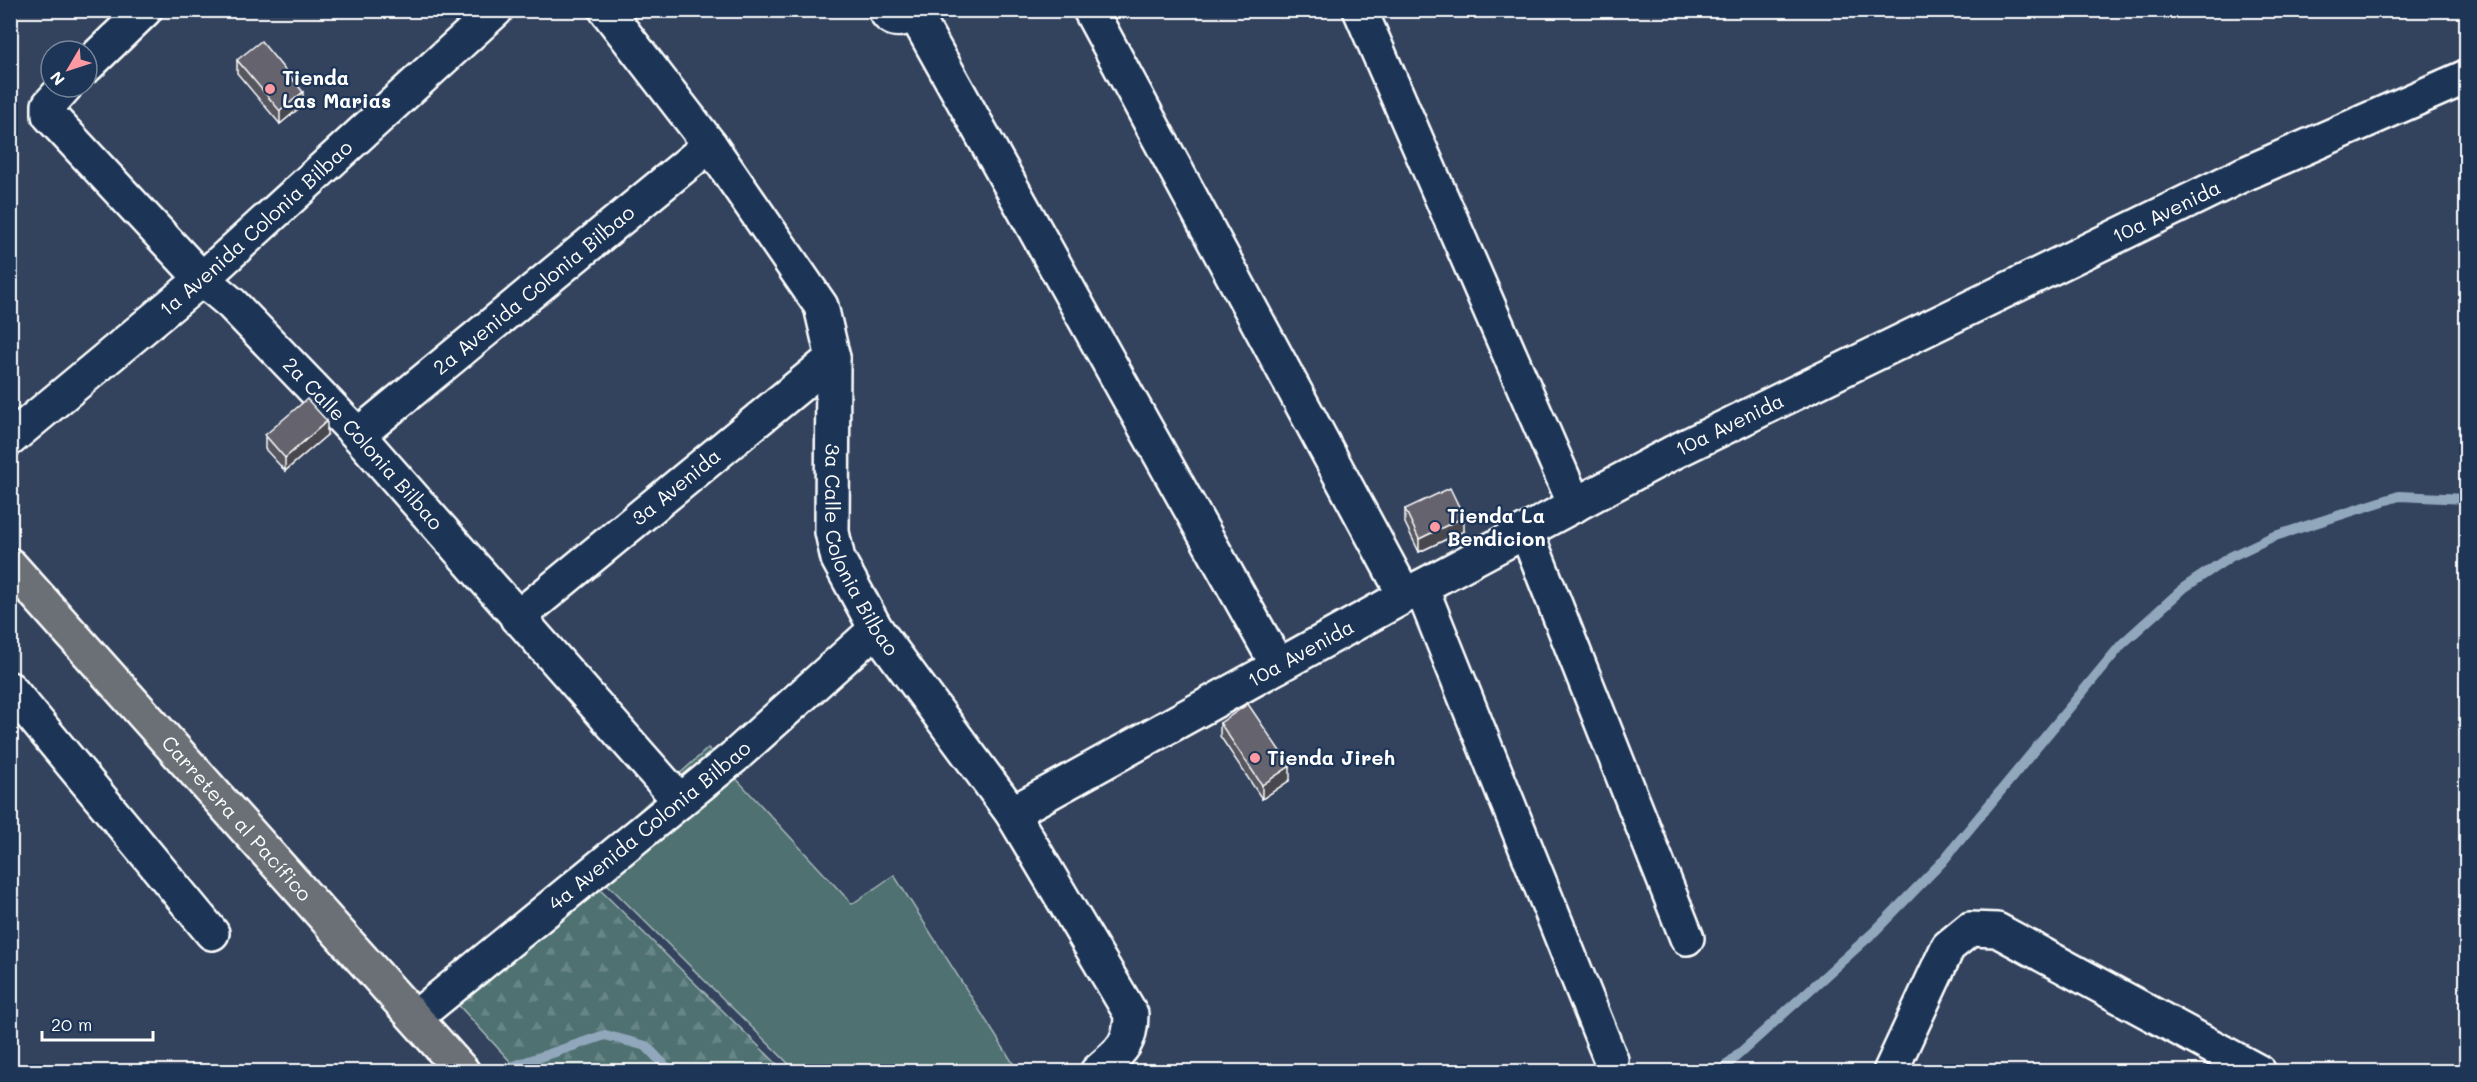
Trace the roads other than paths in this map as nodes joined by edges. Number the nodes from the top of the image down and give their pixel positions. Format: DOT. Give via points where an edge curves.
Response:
graph roads {
  1 [pos="145,10"];
  2 [pos="496,10"];
  3 [pos="606,10"];
  4 [pos="1090,10"];
  5 [pos="1360,10"];
  6 [pos="907,13"];
  7 [pos="99,54"];
  8 [pos="2466,77"];
  9 [pos="54,99"];
  10 [pos="710,145"];
  11 [pos="202,279"];
  12 [pos="833,358"];
  13 [pos="358,435"];
  14 [pos="10,439"];
  15 [pos="1575,505"];
  16 [pos="1526,531"];
  17 [pos="10,565"];
  18 [pos="1413,592"];
  19 [pos="517,618"];
  20 [pos="876,629"];
  21 [pos="1278,666"];
  22 [pos="10,690"];
  23 [pos="680,801"];
  24 [pos="1012,813"];
  25 [pos="212,933"];
  26 [pos="1688,938"];
  27 [pos="416,1017"];
  28 [pos="1611,1060"];
  29 [pos="463,1071"];
  30 [pos="1097,1071"];
  31 [pos="1890,1071"];
  32 [pos="2259,1071"];
  1 -- 7 [label="street"];
  2 -- 11 [label="street, 1a Avenida Colonia Bilbao"];
  3 -- 10 [label="street, 3a Calle Colonia Bilbao"];
  4 -- 18 [label="street"];
  5 -- 15 [label="street"];
  6 -- 21 [label="street"];
  8 -- 15 [label="street, 10a Avenida" via="2242,175 1674,452"];
  9 -- 11 [label="street, 2a Calle Colonia Bilbao" via="49,115"];
  10 -- 12 [label="street, 3a Calle Colonia Bilbao" via="821,306"];
  10 -- 13 [label="street, 2a Avenida Colonia Bilbao"];
  11 -- 13 [label="street, 2a Calle Colonia Bilbao" via="232,304"];
  11 -- 14 [label="street, 1a Avenida Colonia Bilbao"];
  12 -- 19 [label="street, 3a Avenida"];
  12 -- 20 [label="street, 3a Calle Colonia Bilbao" via="832,532 838,559"];
  13 -- 19 [label="street, 2a Calle Colonia Bilbao"];
  15 -- 16 [label="street, 10a Avenida"];
  16 -- 18 [label="street, 10a Avenida"];
  16 -- 26 [label="street"];
  17 -- 27 [label="highway, Carretera al Pacífico"];
  18 -- 21 [label="street, 10a Avenida"];
  18 -- 28 [label="street"];
  19 -- 23 [label="street, 2a Calle Colonia Bilbao"];
  20 -- 23 [label="street, 4a Avenida Colonia Bilbao"];
  20 -- 24 [label="street, 3a Calle Colonia Bilbao"];
  21 -- 24 [label="street, 10a Avenida"];
  22 -- 25 [label="street"];
  23 -- 27 [label="street, 4a Avenida Colonia Bilbao"];
  24 -- 30 [label="street, 3a Calle Colonia Bilbao" via="1131,1014 1131,1032 1125,1047"];
  27 -- 29 [label="highway, Carretera al Pacífico"];
  31 -- 32 [label="street" via="1948,947 1970,929 1997,930"];
}
